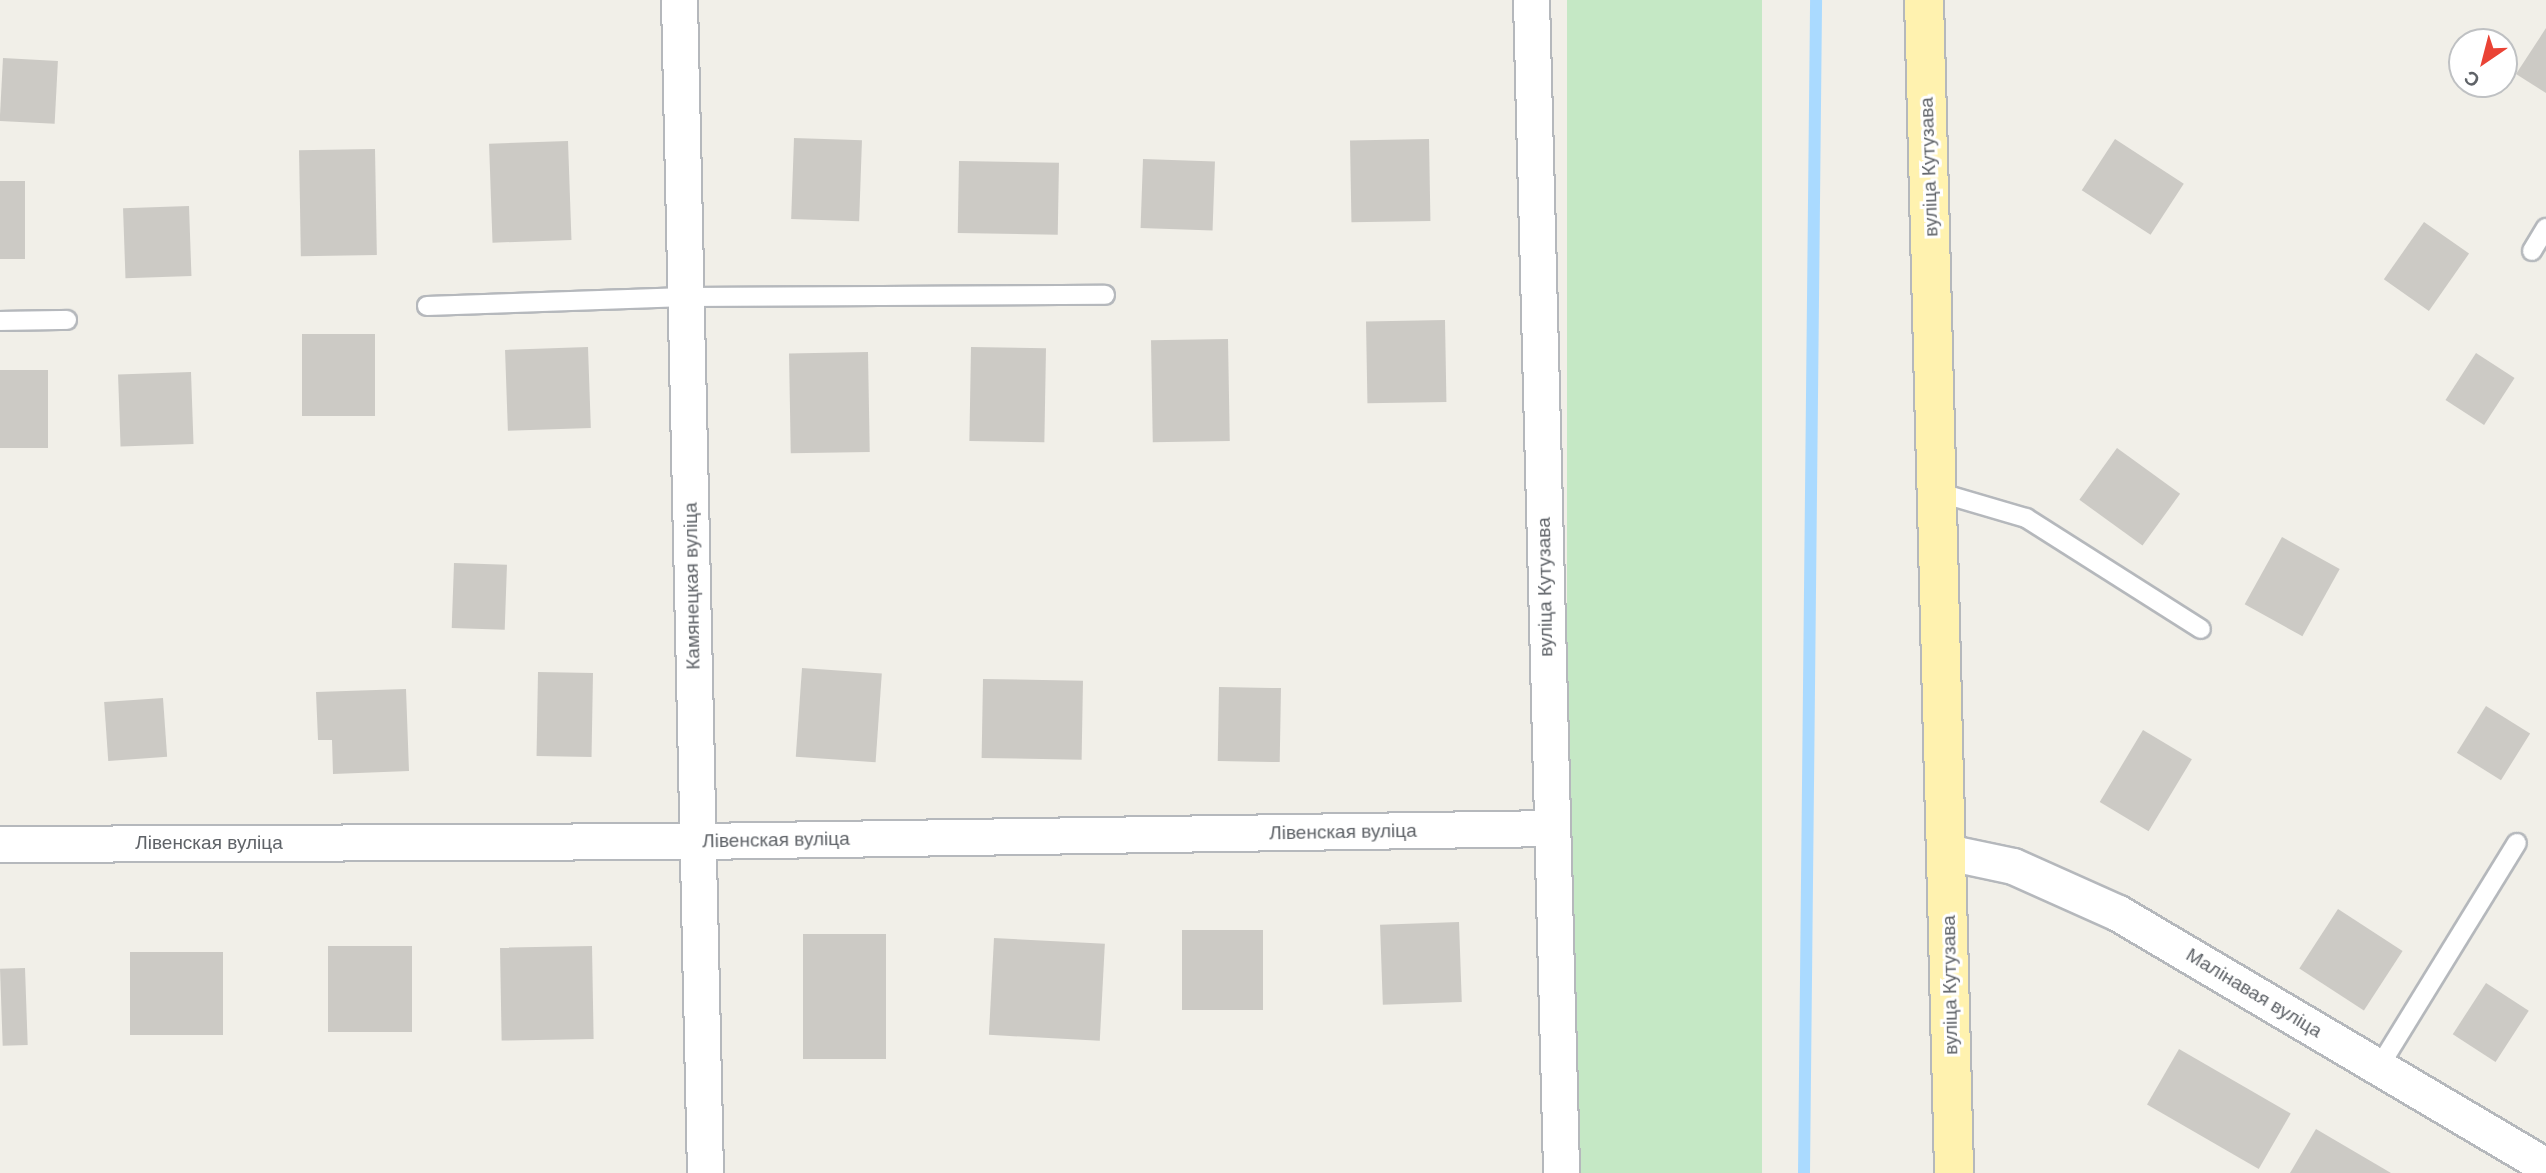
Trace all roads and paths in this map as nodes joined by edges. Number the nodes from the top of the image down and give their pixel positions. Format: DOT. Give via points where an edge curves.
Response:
graph roads {
  1 [pos="679,0"];
  2 [pos="1531,0"];
  3 [pos="1924,0"];
  4 [pos="2546,228"];
  5 [pos="2532,251"];
  6 [pos="1105,295"];
  7 [pos="686,297"];
  8 [pos="427,306"];
  9 [pos="68,320"];
  10 [pos="0,321"];
  11 [pos="1937,492"];
  12 [pos="2201,629"];
  13 [pos="1551,828"];
  14 [pos="698,841"];
  15 [pos="2517,843"];
  16 [pos="0,844"];
  17 [pos="1947,852"];
  18 [pos="2379,1068"];
  19 [pos="2546,1167"];
  20 [pos="705,1173"];
  21 [pos="1562,1173"];
  22 [pos="1954,1173"];
  1 -- 7 [label="street, Камянецкая вуліца"];
  2 -- 13 [label="street, вуліца Кутузава"];
  3 -- 11 [label="main road, вуліца Кутузава"];
  4 -- 5 [label="lane"];
  6 -- 7 [label="lane"];
  7 -- 8 [label="lane"];
  7 -- 14 [label="street, Камянецкая вуліца"];
  9 -- 10 [label="lane"];
  11 -- 12 [label="lane" via="2026,518"];
  11 -- 17 [label="main road, вуліца Кутузава"];
  13 -- 14 [label="street, Лівенская вуліца"];
  13 -- 21 [label="street, вуліца Кутузава"];
  14 -- 16 [label="street, Лівенская вуліца"];
  14 -- 20 [label="street, Камянецкая вуліца"];
  15 -- 18 [label="lane"];
  17 -- 18 [label="street, Малінавая вуліца" via="2012,866 2119,913"];
  17 -- 22 [label="main road, вуліца Кутузава"];
  18 -- 19 [label="street, Малінавая вуліца"];
}
